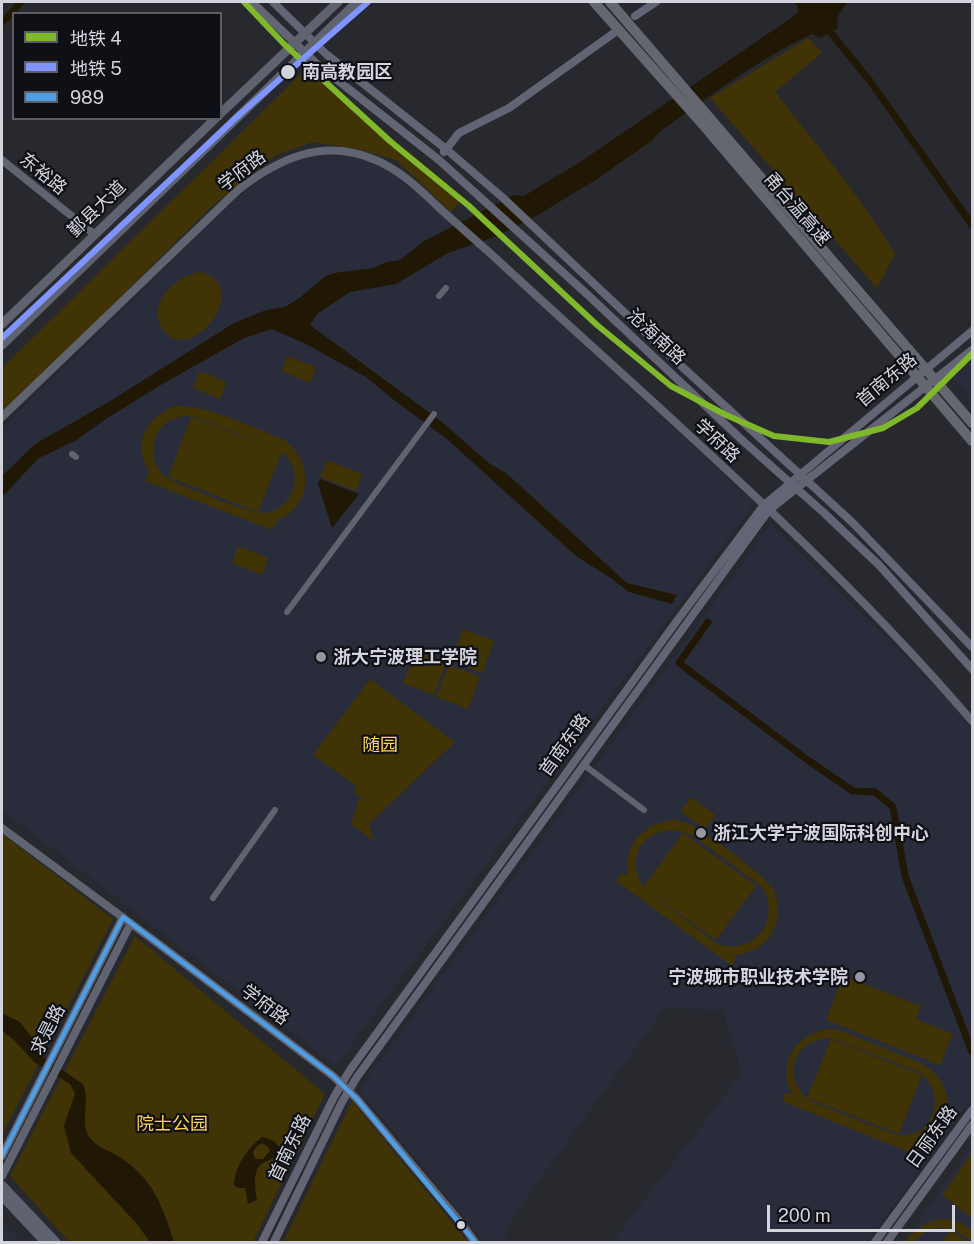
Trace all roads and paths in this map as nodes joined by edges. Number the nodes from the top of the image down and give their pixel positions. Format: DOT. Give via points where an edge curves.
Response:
graph roads {
  1 [pos="252,2"];
  2 [pos="273,2"];
  3 [pos="338,2"];
  4 [pos="357,2"];
  5 [pos="594,2"];
  6 [pos="610,2"];
  7 [pos="656,2"];
  8 [pos="635,16"];
  9 [pos="614,33"];
  10 [pos="309,38"];
  11 [pos="300,47"];
  12 [pos="667,76"];
  13 [pos="222,112"];
  14 [pos="214,120"];
  15 [pos="446,149"];
  16 [pos="438,159"];
  17 [pos="2,160"];
  18 [pos="94,234"];
  19 [pos="446,288"];
  20 [pos="439,296"];
  21 [pos="2,324"];
  22 [pos="972,331"];
  23 [pos="2,345"];
  24 [pos="972,350"];
  25 [pos="922,373"];
  26 [pos="952,407"];
  27 [pos="434,414"];
  28 [pos="2,417"];
  29 [pos="972,423"];
  30 [pos="972,441"];
  31 [pos="804,478"];
  32 [pos="794,486"];
  33 [pos="766,508"];
  34 [pos="287,612"];
  35 [pos="972,647"];
  36 [pos="972,669"];
  37 [pos="972,721"];
  38 [pos="584,765"];
  39 [pos="275,810"];
  40 [pos="644,810"];
  41 [pos="2,828"];
  42 [pos="213,898"];
  43 [pos="123,917"];
  44 [pos="131,923"];
  45 [pos="341,1084"];
  46 [pos="349,1091"];
  47 [pos="972,1110"];
  48 [pos="972,1125"];
  49 [pos="2,1156"];
  50 [pos="2,1176"];
  51 [pos="2,1185"];
  52 [pos="2,1196"];
  53 [pos="45,1242"];
  54 [pos="56,1242"];
  55 [pos="262,1242"];
  56 [pos="274,1242"];
  57 [pos="475,1242"];
  58 [pos="875,1242"];
  59 [pos="887,1242"];
  1 -- 11 [label="main road, 沧海南路"];
  2 -- 10 [label="main road, 沧海南路"];
  3 -- 10 [label="main road, 鄞县大道"];
  4 -- 10 [label="main road, 鄞县大道"];
  5 -- 12 [label="highway, 甬台温高速"];
  6 -- 12 [label="highway, 甬台温高速"];
  7 -- 8 [label="main road"];
  9 -- 15 [label="main road" via="509,108 459,133"];
  10 -- 11 [label="main road, 鄞县大道"];
  10 -- 11 [label="main road, 鄞县大道"];
  10 -- 15 [label="main road, 沧海南路"];
  11 -- 13 [label="main road, 鄞县大道"];
  11 -- 16 [label="main road, 沧海南路"];
  11 -- 23 [label="main road, 鄞县大道"];
  12 -- 25 [label="highway, 甬台温高速"];
  14 -- 18 [label="main road, 鄞县大道"];
  15 -- 16 [label="main road"];
  15 -- 31 [label="main road, 沧海南路" via="502,196"];
  16 -- 32 [label="main road, 沧海南路"];
  17 -- 18 [label="street, 东裕路"];
  18 -- 21 [label="main road, 鄞县大道"];
  19 -- 20 [label="street"];
  22 -- 25 [label="main road, 首南东路"];
  24 -- 31 [label="main road, 首南东路"];
  25 -- 26 [label="highway, 甬台温高速"];
  25 -- 31 [label="main road, 首南东路"];
  26 -- 29 [label="highway, 甬台温高速"];
  26 -- 30 [label="highway, 甬台温高速"];
  27 -- 34 [label="street"];
  28 -- 33 [label="street, 学府路" via="238,190 280,161 318,151 343,151 372,158 394,170 458,224"];
  31 -- 32 [label="main road, 首南东路"];
  31 -- 35 [label="main road, 沧海南路"];
  32 -- 33 [label="main road, 首南东路"];
  32 -- 36 [label="main road, 沧海南路" via="880,566"];
  33 -- 37 [label="street, 学府路" via="884,622"];
  33 -- 38 [label="main road, 首南东路"];
  33 -- 45 [label="main road, 首南东路" via="527,825"];
  38 -- 40 [label="street"];
  38 -- 46 [label="main road, 首南东路"];
  39 -- 42 [label="street"];
  41 -- 43 [label="street, 学府路"];
  43 -- 44 [label="street, 学府路"];
  43 -- 49 [label="street, 求是路"];
  44 -- 45 [label="street, 学府路"];
  44 -- 50 [label="street, 求是路"];
  45 -- 46 [label="street, 学府路"];
  45 -- 55 [label="main road, 首南东路"];
  46 -- 56 [label="main road, 首南东路"];
  46 -- 57 [label="street, 学府路"];
  47 -- 58 [label="main road, 日丽东路"];
  48 -- 59 [label="main road, 日丽东路"];
  51 -- 54 [label="main road"];
  52 -- 53 [label="main road"];
}
